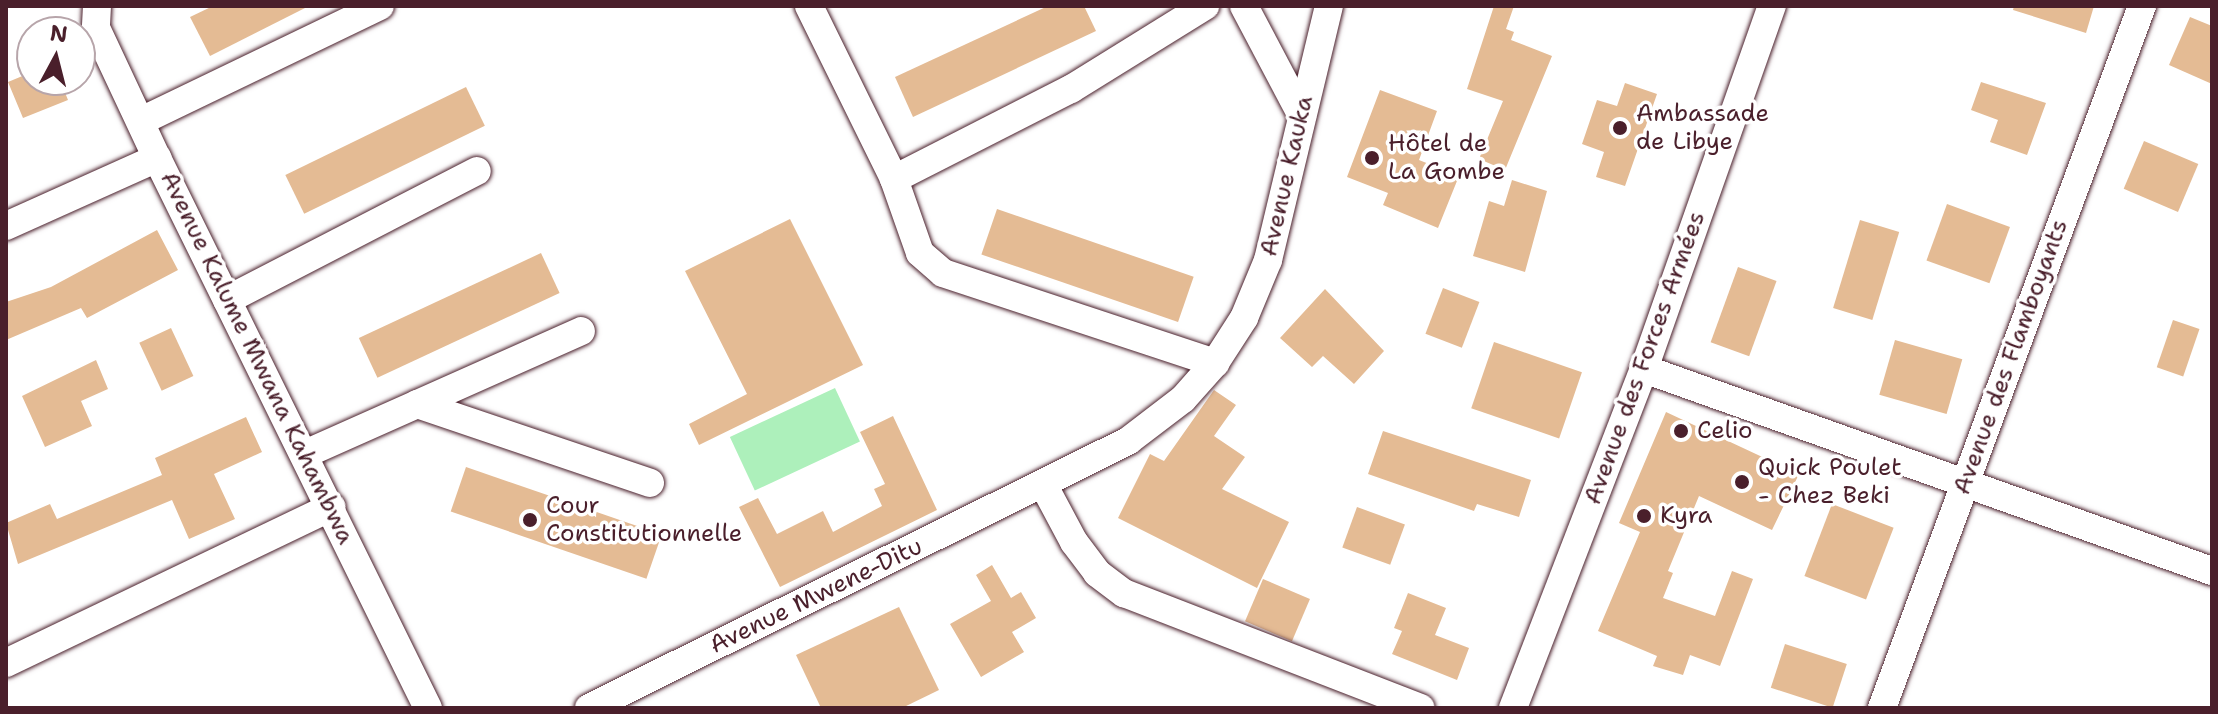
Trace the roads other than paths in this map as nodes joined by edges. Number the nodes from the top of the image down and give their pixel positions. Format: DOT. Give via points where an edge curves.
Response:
graph roads {
  1 [pos="97,6"];
  2 [pos="380,6"];
  3 [pos="809,6"];
  4 [pos="1205,6"];
  5 [pos="1244,6"];
  6 [pos="1329,6"];
  7 [pos="1772,6"];
  8 [pos="2142,6"];
  9 [pos="1302,116"];
  10 [pos="141,121"];
  11 [pos="157,158"];
  12 [pos="477,171"];
  13 [pos="894,179"];
  14 [pos="6,226"];
  15 [pos="227,300"];
  16 [pos="581,331"];
  17 [pos="1215,363"];
  18 [pos="1644,369"];
  19 [pos="417,404"];
  20 [pos="305,454"];
  21 [pos="650,483"];
  22 [pos="1043,484"];
  23 [pos="1964,484"];
  24 [pos="331,507"];
  25 [pos="2212,571"];
  26 [pos="6,663"];
  27 [pos="428,708"];
  28 [pos="589,708"];
  29 [pos="1421,708"];
  30 [pos="1513,708"];
  31 [pos="1882,708"];
  1 -- 10 [label="street, Avenue Kalume Mwana Kahambwa" via="96,28"];
  2 -- 10 [label="street"];
  3 -- 13 [label="street"];
  4 -- 13 [label="street" via="1071,89"];
  5 -- 9 [label="street"];
  6 -- 9 [label="street, Avenue Kauka"];
  7 -- 18 [label="street, Avenue des Forces Armées"];
  8 -- 23 [label="street, Avenue des Flamboyants"];
  9 -- 17 [label="street, Avenue Kauka" via="1268,260 1244,318"];
  10 -- 11 [label="street, Avenue Kalume Mwana Kahambwa"];
  11 -- 14 [label="street"];
  11 -- 15 [label="street, Avenue Kalume Mwana Kahambwa"];
  12 -- 15 [label="street"];
  13 -- 17 [label="street" via="920,253 943,273"];
  15 -- 20 [label="street, Avenue Kalume Mwana Kahambwa"];
  16 -- 19 [label="street"];
  17 -- 22 [label="street, Avenue Kauka" via="1183,399 1128,441"];
  18 -- 23 [label="street"];
  18 -- 30 [label="street, Avenue des Forces Armées"];
  19 -- 20 [label="street"];
  19 -- 21 [label="street"];
  20 -- 24 [label="street, Avenue Kalume Mwana Kahambwa"];
  22 -- 28 [label="street, Avenue Mwene-Ditu"];
  22 -- 29 [label="street" via="1089,563 1124,593"];
  23 -- 25 [label="street"];
  23 -- 31 [label="street, Avenue des Flamboyants"];
  24 -- 26 [label="street"];
  24 -- 27 [label="street, Avenue Kalume Mwana Kahambwa"];
}
